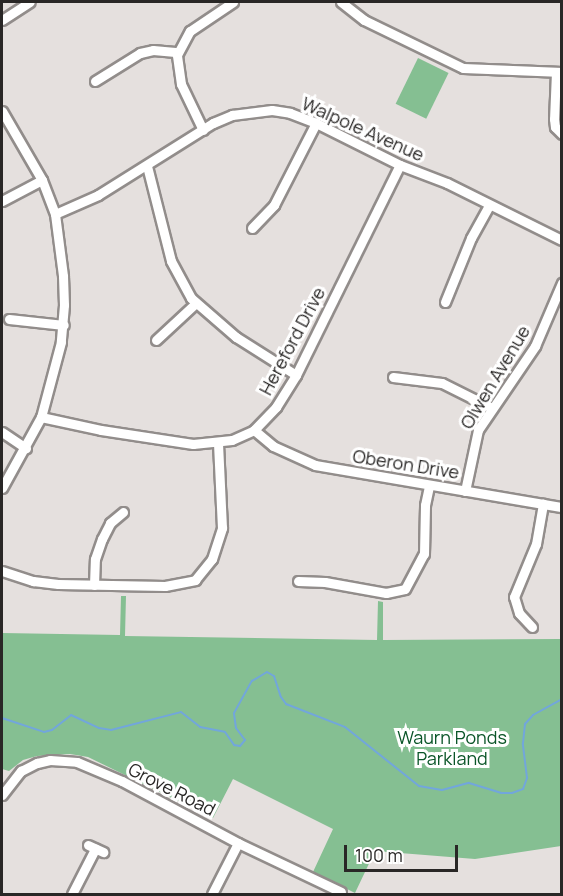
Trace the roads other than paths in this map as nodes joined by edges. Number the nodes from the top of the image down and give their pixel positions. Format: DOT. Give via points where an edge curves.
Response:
graph roads {
  1 [pos="30,2"];
  2 [pos="233,2"];
  3 [pos="341,2"];
  4 [pos="2,20"];
  5 [pos="178,52"];
  6 [pos="559,72"];
  7 [pos="95,81"];
  8 [pos="2,111"];
  9 [pos="316,123"];
  10 [pos="203,130"];
  11 [pos="561,134"];
  12 [pos="400,165"];
  13 [pos="147,166"];
  14 [pos="42,180"];
  15 [pos="2,201"];
  16 [pos="489,205"];
  17 [pos="55,214"];
  18 [pos="252,228"];
  19 [pos="561,240"];
  20 [pos="561,283"];
  21 [pos="446,302"];
  22 [pos="196,303"];
  23 [pos="9,319"];
  24 [pos="64,325"];
  25 [pos="156,340"];
  26 [pos="296,375"];
  27 [pos="393,377"];
  28 [pos="492,408"];
  29 [pos="41,417"];
  30 [pos="254,430"];
  31 [pos="2,432"];
  32 [pos="218,443"];
  33 [pos="26,448"];
  34 [pos="429,486"];
  35 [pos="2,488"];
  36 [pos="465,491"];
  37 [pos="543,504"];
  38 [pos="561,507"];
  39 [pos="123,512"];
  40 [pos="2,571"];
  41 [pos="298,581"];
  42 [pos="94,585"];
  43 [pos="532,627"];
  44 [pos="2,795"];
  45 [pos="238,843"];
  46 [pos="95,849"];
  47 [pos="339,893"];
  48 [pos="72,894"];
  49 [pos="212,894"];
  1 -- 4 [label="street"];
  2 -- 5 [label="street" via="190,31"];
  3 -- 6 [label="street" via="364,20 463,68"];
  5 -- 7 [label="street" via="140,53"];
  5 -- 10 [label="street" via="181,84"];
  6 -- 11 [label="street" via="554,119"];
  8 -- 14 [label="street"];
  9 -- 10 [label="street, Walpole Avenue" via="290,113 255,110 232,115"];
  9 -- 12 [label="street, Walpole Avenue"];
  9 -- 18 [label="street" via="274,205"];
  10 -- 13 [label="street, Walpole Avenue"];
  12 -- 16 [label="street, Walpole Avenue"];
  12 -- 26 [label="street, Hereford Drive"];
  13 -- 17 [label="street, Walpole Avenue" via="98,195"];
  13 -- 22 [label="street" via="171,261"];
  14 -- 15 [label="street"];
  14 -- 17 [label="street"];
  16 -- 19 [label="street, Walpole Avenue"];
  16 -- 21 [label="street" via="471,238"];
  17 -- 24 [label="street"];
  20 -- 28 [label="street, Olwen Avenue" via="535,346"];
  22 -- 25 [label="street"];
  22 -- 26 [label="street" via="236,337"];
  23 -- 24 [label="street"];
  24 -- 29 [label="street"];
  26 -- 30 [label="street, Hereford Drive" via="276,407"];
  27 -- 28 [label="street" via="442,383"];
  28 -- 36 [label="street, Olwen Avenue" via="473,445"];
  29 -- 32 [label="street, Hereford Drive" via="143,438"];
  29 -- 33 [label="street"];
  30 -- 32 [label="street, Hereford Drive"];
  30 -- 34 [label="street, Oberon Drive" via="273,446 315,465"];
  31 -- 33 [label="street"];
  32 -- 42 [label="street" via="222,528 203,574 177,586"];
  33 -- 35 [label="street"];
  34 -- 36 [label="street, Oberon Drive"];
  34 -- 41 [label="street" via="424,554 405,589 386,593"];
  36 -- 37 [label="street, Oberon Drive"];
  37 -- 38 [label="street, Oberon Drive"];
  37 -- 43 [label="street" via="536,544 514,597 519,613"];
  39 -- 42 [label="street" via="110,523 102,539"];
  40 -- 42 [label="street" via="33,581"];
  44 -- 45 [label="street, Grove Road" via="21,771 37,763 77,762"];
  45 -- 47 [label="street, Grove Road"];
  45 -- 49 [label="street"];
  46 -- 48 [label="street"];
}
